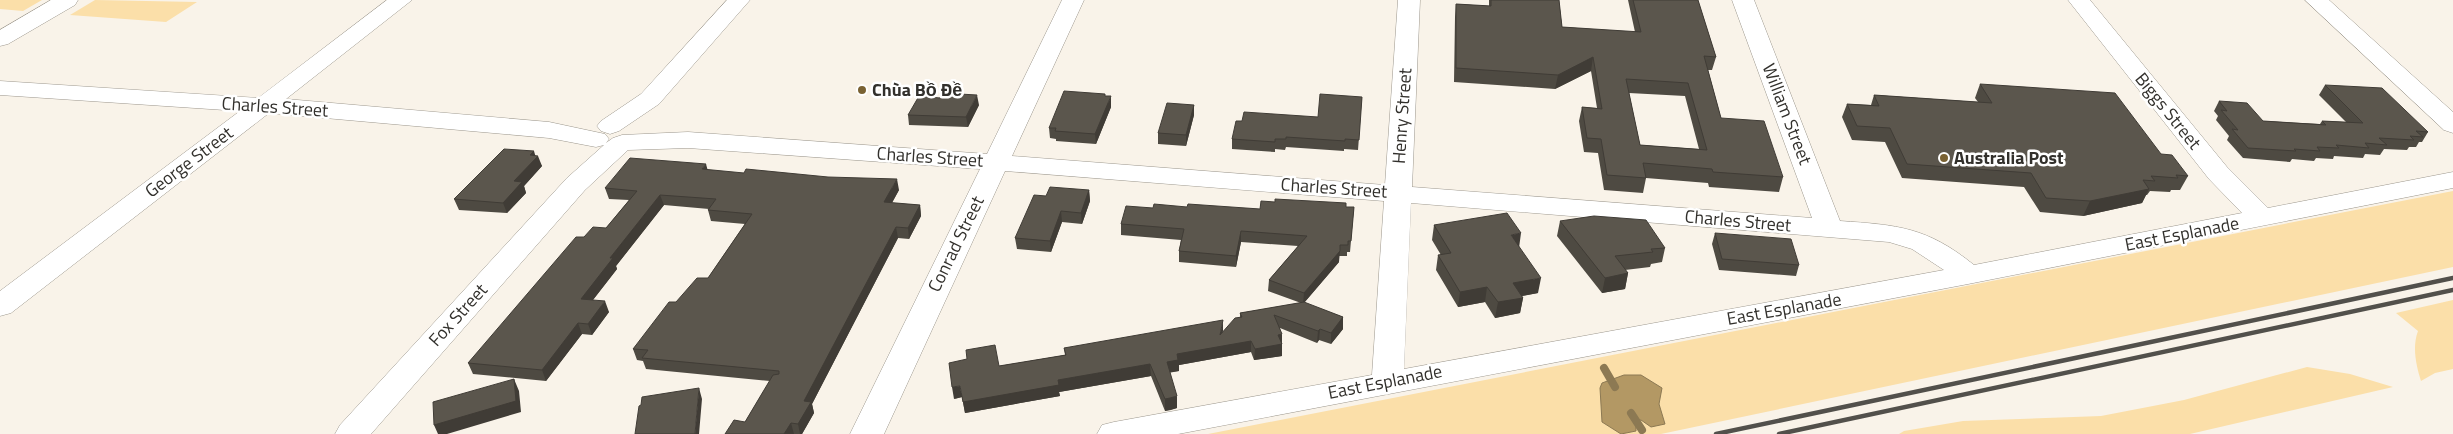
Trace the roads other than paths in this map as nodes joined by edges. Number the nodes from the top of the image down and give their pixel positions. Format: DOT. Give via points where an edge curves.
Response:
graph roads {
  1 [pos="67,0"];
  2 [pos="402,0"];
  3 [pos="739,0"];
  4 [pos="1073,0"];
  5 [pos="1409,0"];
  6 [pos="1743,0"];
  7 [pos="2079,0"];
  8 [pos="2316,0"];
  9 [pos="0,39"];
  10 [pos="0,88"];
  11 [pos="264,106"];
  12 [pos="2453,125"];
  13 [pos="616,135"];
  14 [pos="995,162"];
  15 [pos="2453,180"];
  16 [pos="1396,193"];
  17 [pos="2263,218"];
  18 [pos="1829,228"];
  19 [pos="1968,275"];
  20 [pos="0,306"];
  21 [pos="1387,382"];
  22 [pos="352,434"];
  23 [pos="867,434"];
  24 [pos="1114,434"];
  1 -- 9 [label="street"];
  2 -- 11 [label="street, George Street"];
  3 -- 13 [label="street"];
  4 -- 14 [label="street, Conrad Street"];
  5 -- 16 [label="street, Henry Street"];
  6 -- 18 [label="street, William Street"];
  7 -- 17 [label="street, Biggs Street" via="2218,173"];
  8 -- 12 [label="street"];
  10 -- 11 [label="street, Charles Street"];
  11 -- 13 [label="street, Charles Street"];
  11 -- 20 [label="street, George Street"];
  13 -- 14 [label="street, Charles Street"];
  13 -- 22 [label="street, Fox Street"];
  14 -- 16 [label="street, Charles Street"];
  14 -- 23 [label="street, Conrad Street"];
  15 -- 17 [label="street, East Esplanade"];
  16 -- 18 [label="street, Charles Street"];
  16 -- 21 [label="street, Henry Street"];
  17 -- 19 [label="street, East Esplanade"];
  18 -- 19 [label="street, Charles Street" via="1915,238"];
  19 -- 21 [label="street, East Esplanade"];
  21 -- 24 [label="street, East Esplanade"];
}
